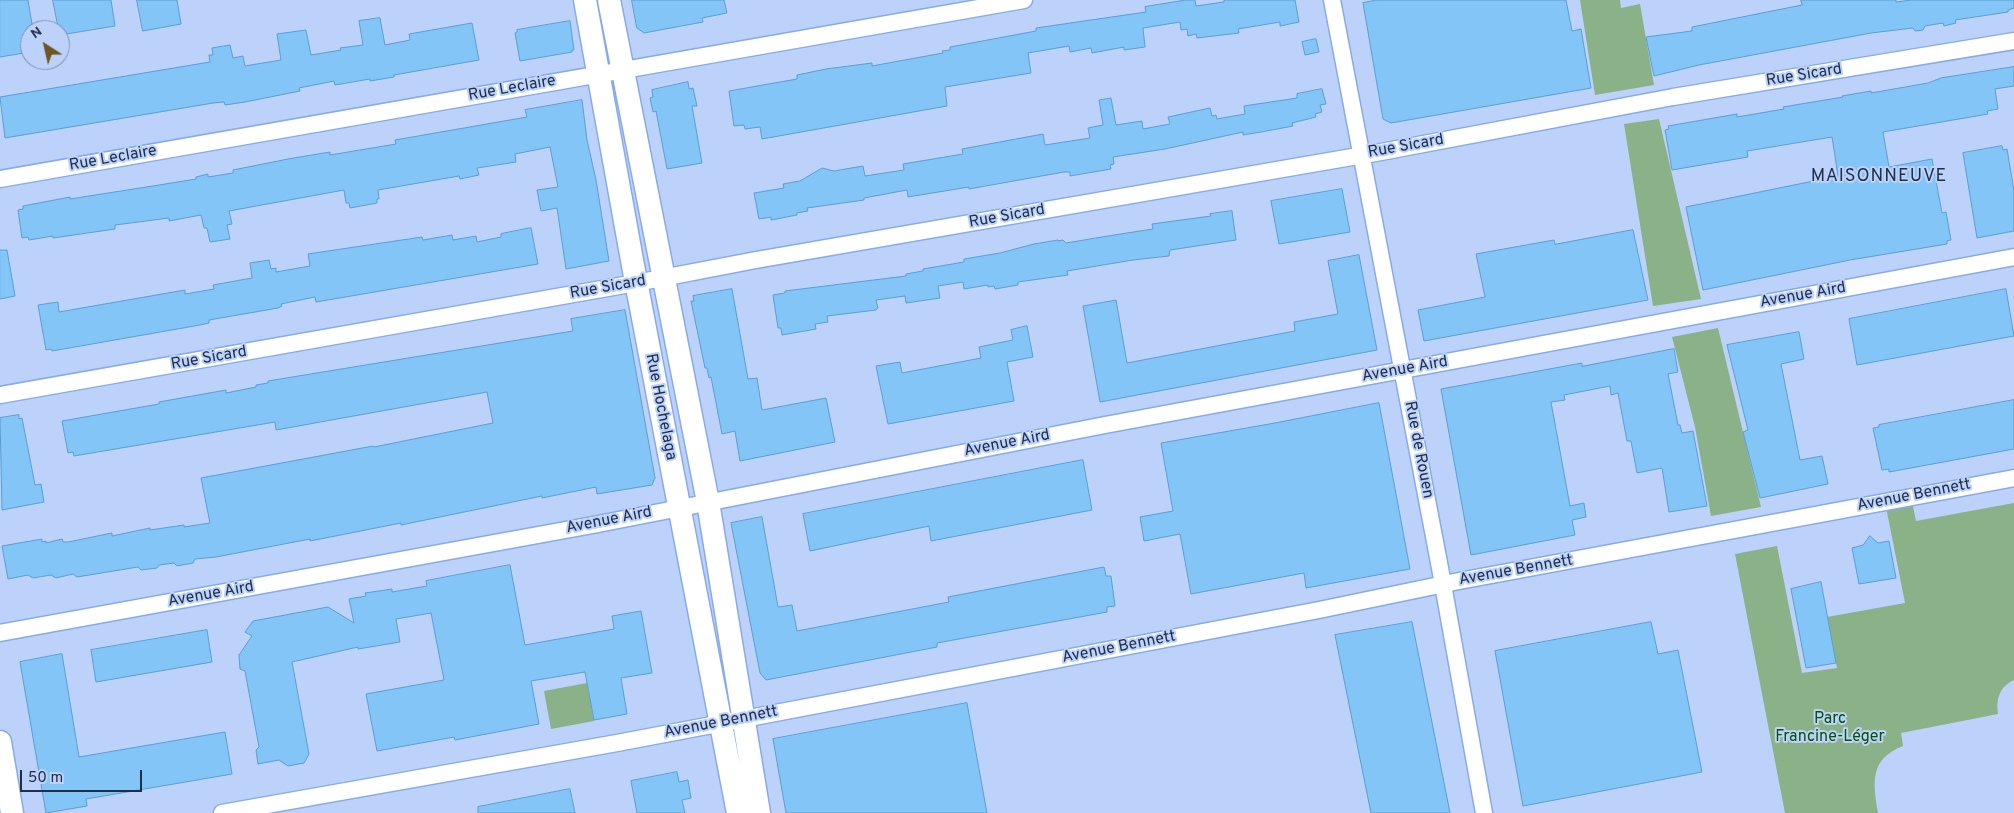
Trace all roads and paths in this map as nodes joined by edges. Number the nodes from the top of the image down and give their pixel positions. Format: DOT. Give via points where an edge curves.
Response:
graph roads {
  1 [pos="585,0"];
  2 [pos="609,0"];
  3 [pos="1024,0"];
  4 [pos="1332,0"];
  5 [pos="2014,41"];
  6 [pos="622,71"];
  7 [pos="598,75"];
  8 [pos="1362,155"];
  9 [pos="0,179"];
  10 [pos="2014,257"];
  11 [pos="664,278"];
  12 [pos="636,283"];
  13 [pos="1402,370"];
  14 [pos="0,396"];
  15 [pos="2014,478"];
  16 [pos="708,502"];
  17 [pos="680,507"];
  18 [pos="1443,585"];
  19 [pos="0,634"];
  20 [pos="732,721"];
  21 [pos="0,742"];
  22 [pos="12,813"];
  23 [pos="222,813"];
  24 [pos="738,813"];
  25 [pos="759,813"];
  26 [pos="1484,813"];
  1 -- 7 [label="main road, Rue Hochelaga"];
  2 -- 6 [label="main road, Rue Hochelaga"];
  3 -- 6 [label="street, Rue Leclaire"];
  4 -- 8 [label="street, Rue de Rouen"];
  5 -- 8 [label="street, Rue Sicard" via="1673,97"];
  6 -- 7 [label="street, Rue Leclaire"];
  6 -- 11 [label="main road, Rue Hochelaga"];
  7 -- 9 [label="street, Rue Leclaire"];
  7 -- 12 [label="main road, Rue Hochelaga"];
  8 -- 11 [label="street, Rue Sicard"];
  8 -- 13 [label="street, Rue de Rouen"];
  10 -- 13 [label="street, Avenue Aird"];
  11 -- 12 [label="street, Rue Sicard"];
  11 -- 16 [label="main road, Rue Hochelaga"];
  12 -- 14 [label="street, Rue Sicard"];
  12 -- 17 [label="main road, Rue Hochelaga"];
  13 -- 16 [label="street, Avenue Aird"];
  13 -- 18 [label="street, Rue de Rouen"];
  15 -- 18 [label="street, Avenue Bennett"];
  16 -- 17 [label="street, Avenue Aird"];
  16 -- 20 [label="main road, Rue Hochelaga"];
  17 -- 19 [label="street, Avenue Aird"];
  17 -- 20 [label="main road, Rue Hochelaga"];
  18 -- 20 [label="street, Avenue Bennett"];
  18 -- 26 [label="street, Rue de Rouen"];
  20 -- 23 [label="street, Avenue Bennett"];
  20 -- 24 [label="main road, Rue Hochelaga"];
  20 -- 25 [label="main road, Rue Hochelaga"];
  21 -- 22 [label="main road"];
}
